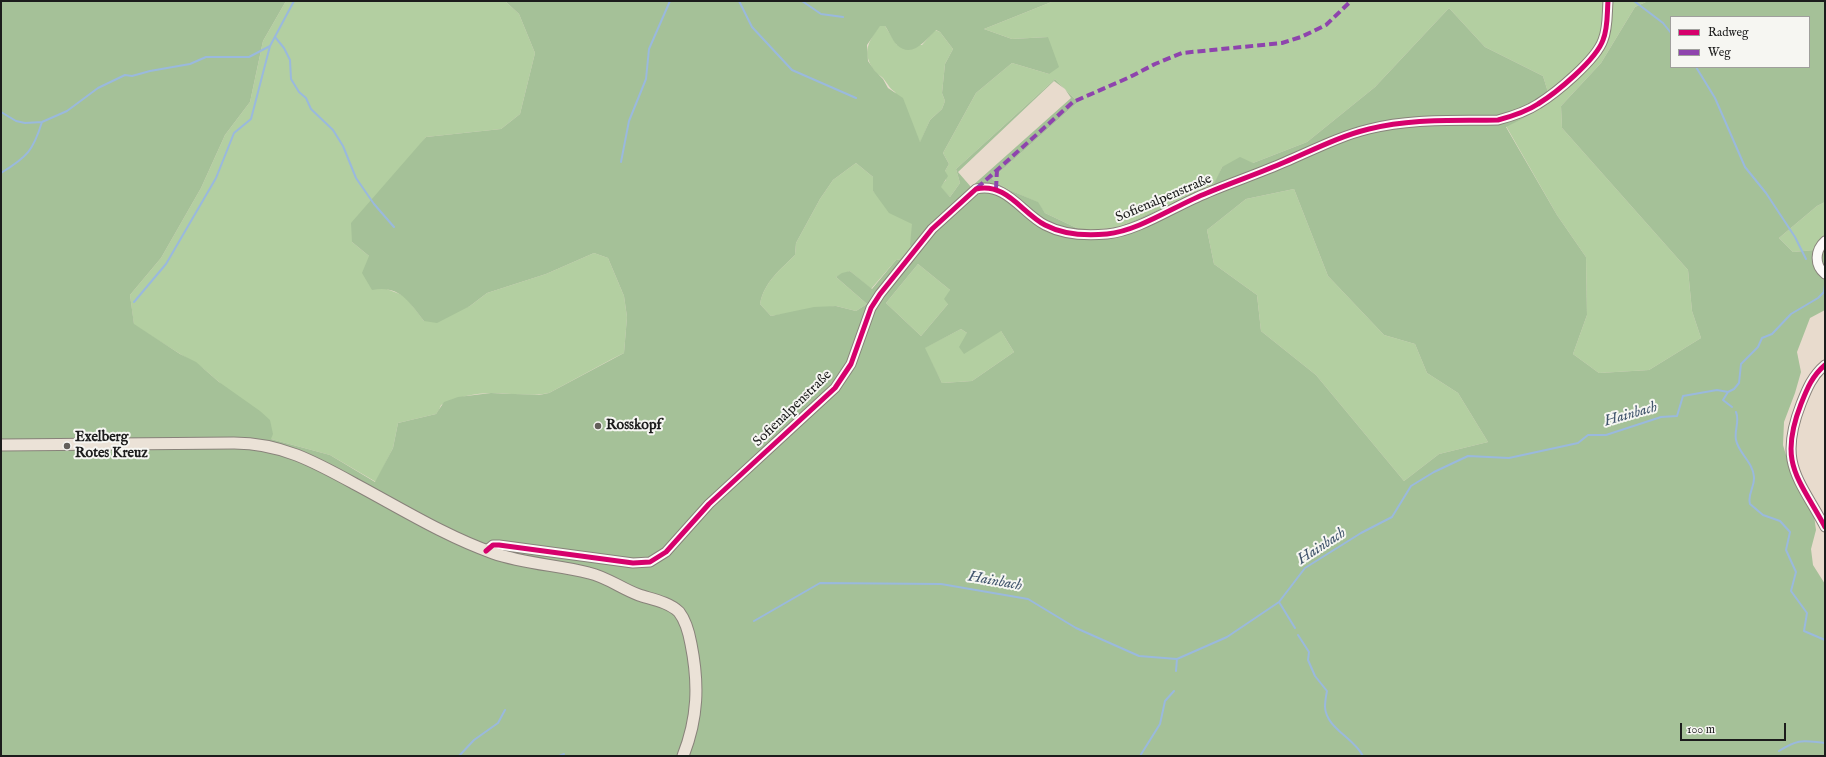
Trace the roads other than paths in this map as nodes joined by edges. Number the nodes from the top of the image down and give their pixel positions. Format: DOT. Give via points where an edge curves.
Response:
graph roads {
  1 [pos="1608,1"];
  2 [pos="1825,241"];
  3 [pos="1824,273"];
  4 [pos="1825,365"];
  5 [pos="1,445"];
  6 [pos="1825,527"];
  7 [pos="486,551"];
  8 [pos="683,756"];
  1 -- 7 [label="street, Sofienalpenstraße" via="1603,41 1590,60 1547,98 1511,117 1498,120 1417,120 1354,133 1196,197 1130,229 1109,234 1079,235 1058,231 1037,220 996,189 976,189 932,229 880,294 871,308 851,364 835,388 709,504 666,552 650,562 633,563 496,545 490,546"];
  2 -- 3 [label="street" via="1817,256 1817,262"];
  4 -- 6 [label="street" via="1813,377 1805,395 1792,428 1790,447 1797,476"];
  5 -- 7 [label="main road" via="265,445 310,460"];
  7 -- 8 [label="main road" via="525,562 596,575 631,592 671,606 679,613 689,636 697,691 694,723"];
}
